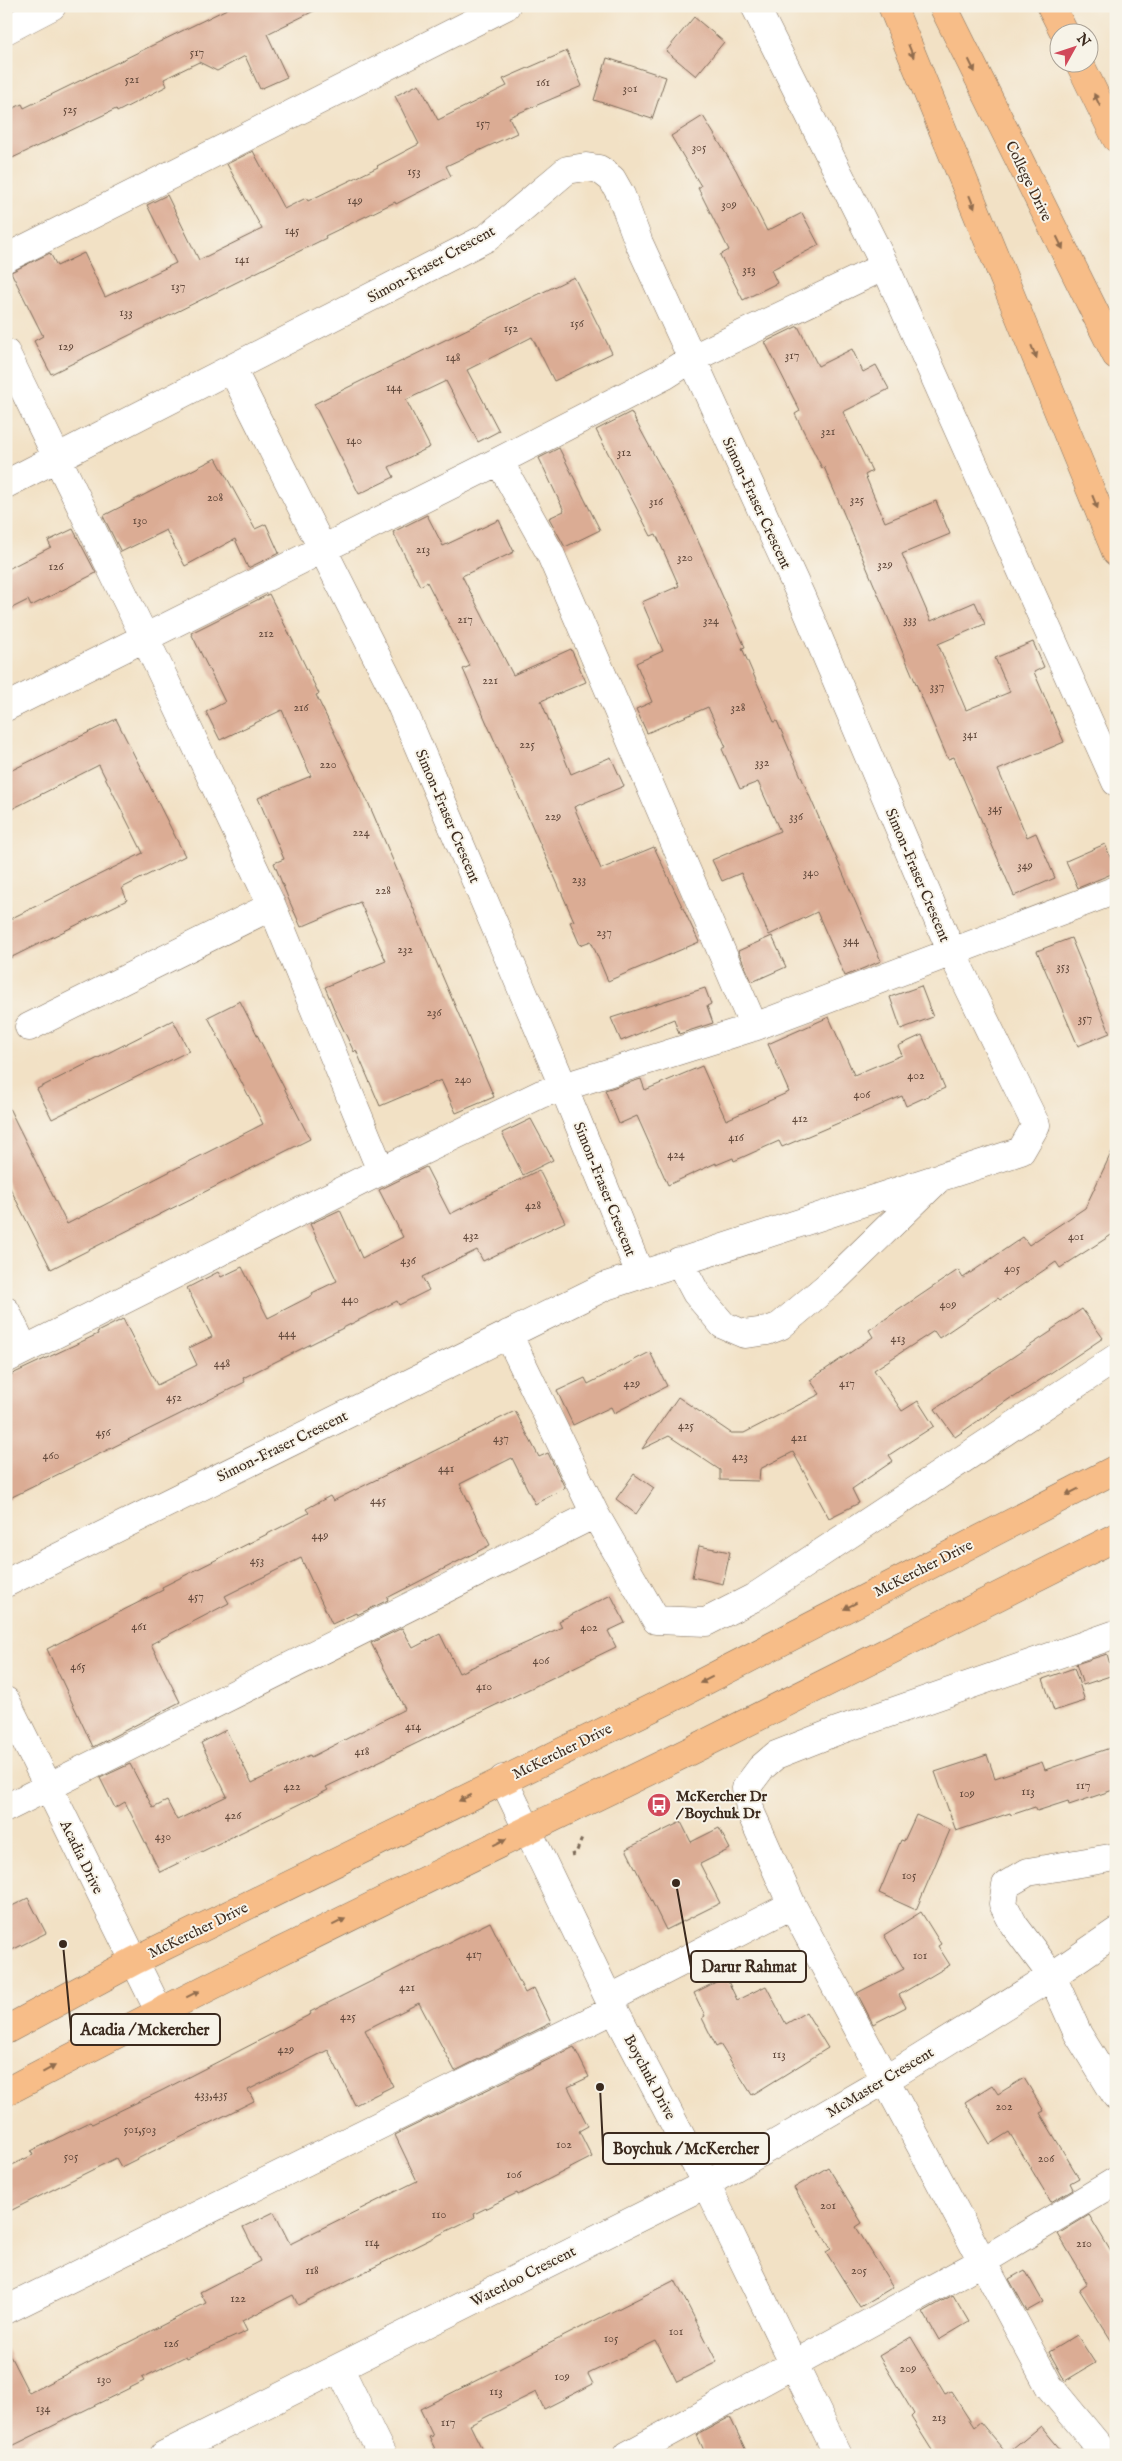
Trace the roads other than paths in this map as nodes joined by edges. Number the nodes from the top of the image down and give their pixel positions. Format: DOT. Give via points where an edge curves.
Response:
graph roads {
  1 [pos="51,6"];
  2 [pos="506,6"];
  3 [pos="756,6"];
  4 [pos="892,6"];
  5 [pos="943,6"];
  6 [pos="1051,6"];
  7 [pos="1059,22"];
  8 [pos="6,30"];
  9 [pos="1084,72"];
  10 [pos="1116,138"];
  11 [pos="6,258"];
  12 [pos="885,266"];
  13 [pos="6,353"];
  14 [pos="1116,355"];
  15 [pos="691,360"];
  16 [pos="232,370"];
  17 [pos="56,459"];
  18 [pos="499,461"];
  19 [pos="6,484"];
  20 [pos="322,548"];
  21 [pos="1116,552"];
  22 [pos="145,638"];
  23 [pos="6,707"];
  24 [pos="1116,782"];
  25 [pos="1116,890"];
  26 [pos="272,906"];
  27 [pos="952,953"];
  28 [pos="29,1027"];
  29 [pos="754,1027"];
  30 [pos="563,1086"];
  31 [pos="381,1171"];
  32 [pos="941,1177"];
  33 [pos="679,1261"];
  34 [pos="640,1274"];
  35 [pos="6,1312"];
  36 [pos="508,1334"];
  37 [pos="15,1354"];
  38 [pos="1116,1358"];
  39 [pos="1116,1469"];
  40 [pos="595,1514"];
  41 [pos="1116,1537"];
  42 [pos="6,1583"];
  43 [pos="1116,1634"];
  44 [pos="6,1702"];
  45 [pos="503,1779"];
  46 [pos="47,1786"];
  47 [pos="6,1808"];
  48 [pos="527,1829"];
  49 [pos="1116,1857"];
  50 [pos="792,1905"];
  51 [pos="1116,1932"];
  52 [pos="134,1961"];
  53 [pos="1052,1976"];
  54 [pos="612,2004"];
  55 [pos="159,2011"];
  56 [pos="6,2030"];
  57 [pos="885,2080"];
  58 [pos="6,2092"];
  59 [pos="1116,2096"];
  60 [pos="1116,2181"];
  61 [pos="706,2184"];
  62 [pos="983,2261"];
  63 [pos="6,2310"];
  64 [pos="794,2365"];
  65 [pos="340,2369"];
  66 [pos="164,2455"];
  67 [pos="382,2455"];
  68 [pos="628,2455"];
  69 [pos="838,2455"];
  70 [pos="1106,2455"];
  1 -- 8 [label="street"];
  2 -- 11 [label="street"];
  3 -- 12 [label="street"];
  4 -- 21 [label="main road, one-way"];
  5 -- 14 [label="main road, College Drive, one-way"];
  6 -- 7 [label="main road"];
  10 -- 9 [label="main road, one-way"];
  12 -- 15 [label="street"];
  12 -- 24 [label="street"];
  13 -- 17 [label="street"];
  15 -- 16 [label="street, Simon-Fraser Crescent" via="621,195 612,179 599,169 586,167 567,170 488,237"];
  15 -- 18 [label="street"];
  15 -- 27 [label="street, Simon-Fraser Crescent" via="800,594"];
  16 -- 17 [label="street, Simon-Fraser Crescent"];
  16 -- 20 [label="street, Simon-Fraser Crescent"];
  17 -- 19 [label="street, Simon-Fraser Crescent"];
  17 -- 22 [label="street"];
  18 -- 20 [label="street"];
  18 -- 29 [label="street" via="550,553"];
  20 -- 22 [label="street"];
  20 -- 30 [label="street, Simon-Fraser Crescent" via="400,702"];
  22 -- 23 [label="street"];
  22 -- 26 [label="street"];
  25 -- 27 [label="street"];
  26 -- 28 [label="street"];
  26 -- 31 [label="street"];
  27 -- 29 [label="street"];
  27 -- 32 [label="street, Simon-Fraser Crescent" via="1036,1125 1021,1151"];
  29 -- 30 [label="street"];
  30 -- 31 [label="street"];
  30 -- 34 [label="street, Simon-Fraser Crescent"];
  31 -- 37 [label="street"];
  32 -- 33 [label="street, Simon-Fraser Crescent"];
  32 -- 33 [label="street, Simon-Fraser Crescent" via="831,1283 780,1326 767,1331 744,1334 723,1324 696,1293"];
  33 -- 34 [label="street, Simon-Fraser Crescent"];
  34 -- 36 [label="street, Simon-Fraser Crescent" via="606,1286"];
  35 -- 37 [label="street"];
  36 -- 40 [label="street"];
  36 -- 42 [label="street, Simon-Fraser Crescent"];
  38 -- 40 [label="street" via="753,1598 706,1622 656,1620"];
  39 -- 45 [label="main road, McKercher Drive, one-way" via="679,1694"];
  40 -- 46 [label="street"];
  41 -- 48 [label="main road" via="693,1750"];
  43 -- 50 [label="street" via="776,1755 746,1788 751,1813"];
  44 -- 46 [label="street, Acadia Drive"];
  45 -- 48 [label="street, Boychuk Drive"];
  45 -- 52 [label="main road, McKercher Drive, one-way"];
  46 -- 47 [label="street"];
  46 -- 52 [label="street, Acadia Drive"];
  48 -- 54 [label="street, Boychuk Drive"];
  55 -- 48 [label="main road, one-way"];
  49 -- 53 [label="street" via="1028,1872 1006,1885 1004,1904 1014,1925"];
  50 -- 54 [label="street"];
  50 -- 57 [label="street"];
  51 -- 53 [label="street, McMaster Crescent"];
  52 -- 55 [label="street, Acadia Drive"];
  52 -- 56 [label="main road, McKercher Drive"];
  53 -- 57 [label="street, McMaster Crescent"];
  53 -- 59 [label="street" via="1078,2034"];
  54 -- 61 [label="street, Boychuk Drive"];
  54 -- 63 [label="street"];
  58 -- 55 [label="main road, one-way"];
  57 -- 61 [label="street, McMaster Crescent"];
  57 -- 62 [label="street"];
  60 -- 62 [label="street"];
  61 -- 64 [label="street, Boychuk Drive"];
  61 -- 65 [label="street, Waterloo Crescent"];
  62 -- 64 [label="street"];
  62 -- 70 [label="street" via="1050,2386"];
  64 -- 68 [label="street"];
  64 -- 69 [label="street, Boychuk Drive"];
  65 -- 66 [label="street, Waterloo Crescent"];
  65 -- 67 [label="street"];
}
